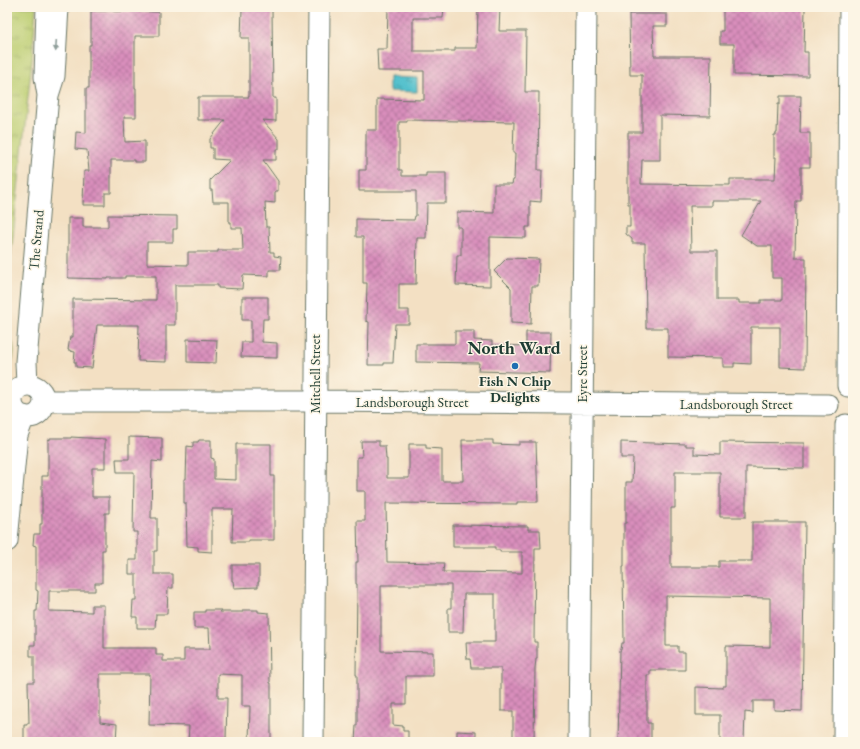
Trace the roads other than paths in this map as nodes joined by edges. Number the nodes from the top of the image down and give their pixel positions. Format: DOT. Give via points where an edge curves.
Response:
graph roads {
  1 [pos="46,7"];
  2 [pos="58,7"];
  3 [pos="318,7"];
  4 [pos="586,7"];
  5 [pos="850,7"];
  6 [pos="48,95"];
  7 [pos="27,384"];
  8 [pos="851,387"];
  9 [pos="44,401"];
  10 [pos="315,401"];
  11 [pos="582,403"];
  12 [pos="828,405"];
  13 [pos="24,416"];
  14 [pos="849,424"];
  15 [pos="7,541"];
  16 [pos="313,742"];
  17 [pos="579,742"];
  18 [pos="844,742"];
  1 -- 6 [label="street, The Strand" via="45,77"];
  2 -- 6 [label="street, The Strand, one-way" via="54,76"];
  3 -- 10 [label="street, Mitchell Street"];
  4 -- 11 [label="street, Eyre Street"];
  5 -- 8 [label="street"];
  6 -- 7 [label="street, The Strand" via="26,362"];
  7 -- 9 [label="street" via="38,388"];
  7 -- 13 [label="street" via="16,389 12,399 15,410"];
  8 -- 12 [label="street" via="836,389"];
  9 -- 10 [label="street, Landsborough Street"];
  9 -- 13 [label="street" via="38,413"];
  10 -- 11 [label="street, Landsborough Street"];
  10 -- 16 [label="street, Mitchell Street"];
  11 -- 12 [label="street, Landsborough Street"];
  11 -- 17 [label="street, Eyre Street"];
  12 -- 14 [label="street" via="835,421"];
  13 -- 15 [label="street" via="17,435"];
  14 -- 18 [label="street"];
}
